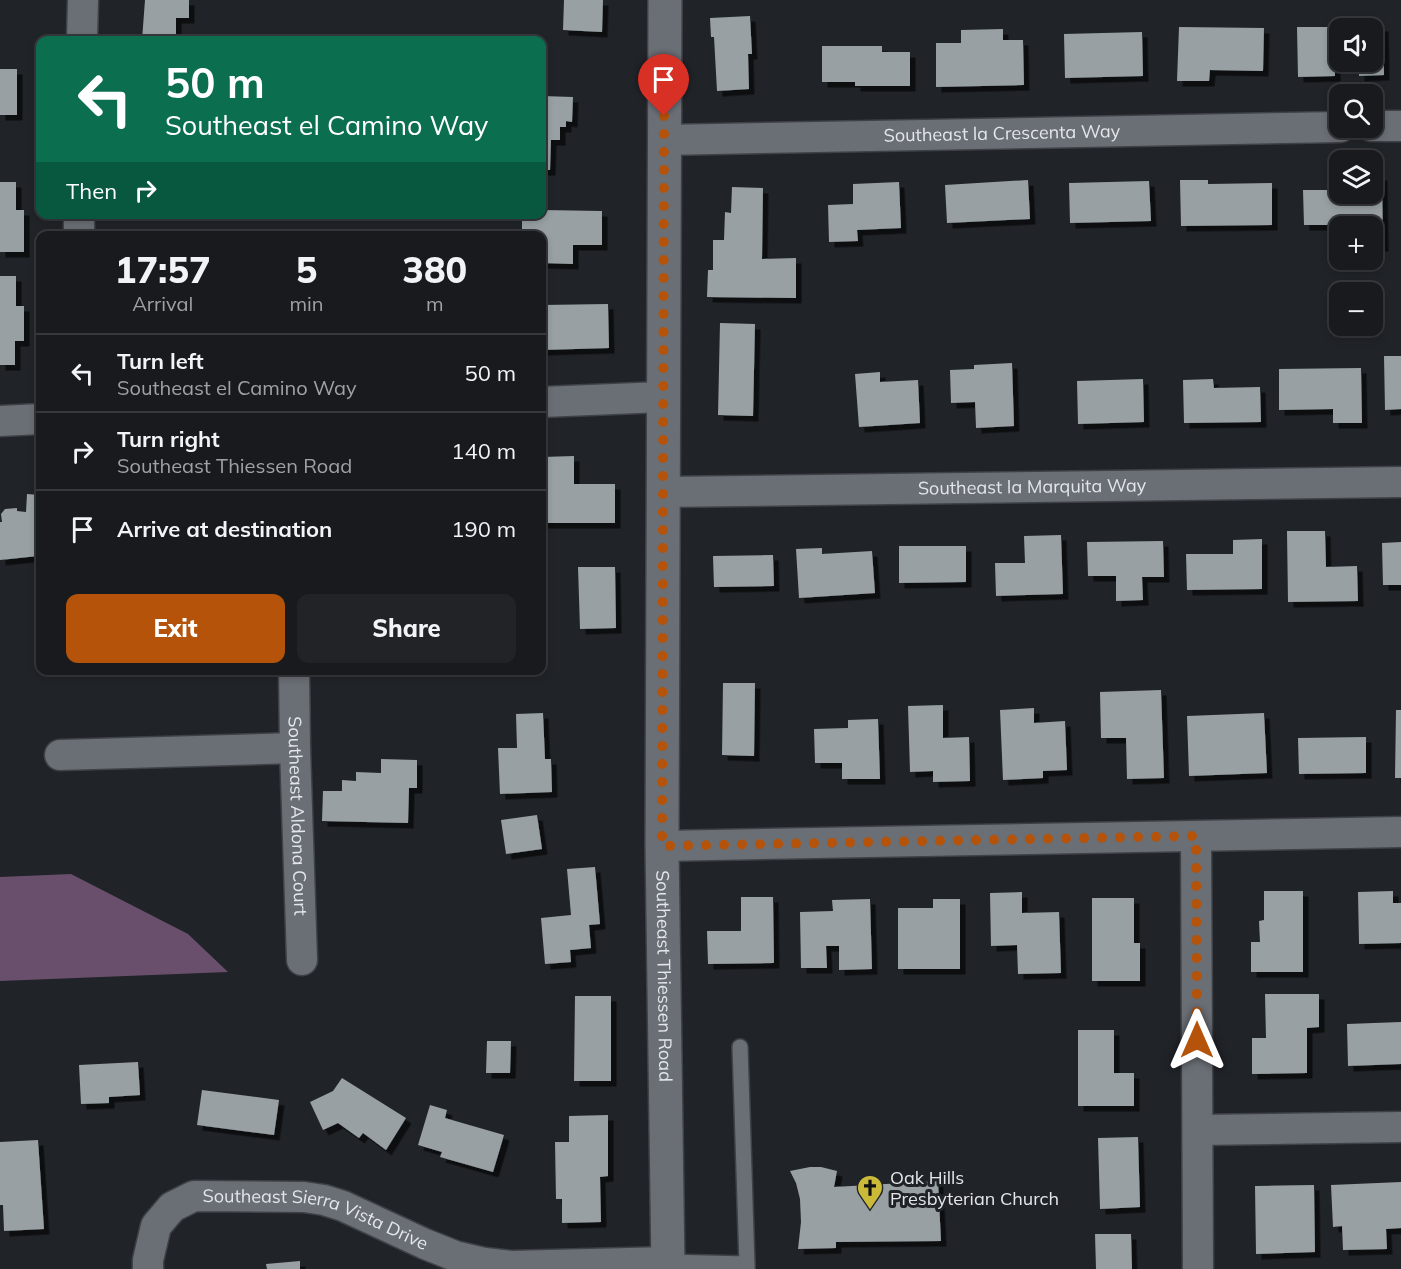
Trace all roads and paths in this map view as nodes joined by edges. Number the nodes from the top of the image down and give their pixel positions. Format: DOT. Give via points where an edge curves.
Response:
graph roads {
  1 [pos="83,0"];
  2 [pos="665,0"];
  3 [pos="82,36"];
  4 [pos="1383,126"];
  5 [pos="1401,126"];
  6 [pos="1329,127"];
  7 [pos="664,140"];
  8 [pos="662,397"];
  9 [pos="546,402"];
  10 [pos="36,419"];
  11 [pos="0,421"];
  12 [pos="1401,482"];
  13 [pos="663,492"];
  14 [pos="294,675"];
  15 [pos="295,748"];
  16 [pos="60,755"];
  17 [pos="1401,832"];
  18 [pos="1196,836"];
  19 [pos="662,846"];
  20 [pos="302,960"];
  21 [pos="740,1047"];
  22 [pos="1401,1127"];
  23 [pos="1198,1130"];
  24 [pos="668,1265"];
  25 [pos="747,1266"];
  26 [pos="148,1269"];
  27 [pos="1198,1269"];
  1 -- 3 [label="street"];
  2 -- 7 [label="main road, Southeast Thiessen Road"];
  4 -- 5 [label="street"];
  6 -- 7 [label="street, Southeast la Crescenta Way"];
  7 -- 8 [label="main road, Southeast Thiessen Road"];
  8 -- 9 [label="street"];
  8 -- 13 [label="main road, Southeast Thiessen Road"];
  10 -- 11 [label="street"];
  12 -- 13 [label="street, Southeast la Marquita Way"];
  13 -- 19 [label="main road, Southeast Thiessen Road"];
  14 -- 15 [label="street, Southeast Aldona Court"];
  15 -- 16 [label="street"];
  15 -- 20 [label="street, Southeast Aldona Court"];
  17 -- 18 [label="street"];
  18 -- 19 [label="street"];
  18 -- 23 [label="street"];
  19 -- 24 [label="main road, Southeast Thiessen Road"];
  21 -- 25 [label="lane"];
  22 -- 23 [label="street"];
  23 -- 27 [label="street"];
  24 -- 25 [label="lane"];
  24 -- 26 [label="street, Southeast Sierra Vista Drive" via="485,1263 455,1256 324,1200 194,1196 172,1208 156,1226"];
}
